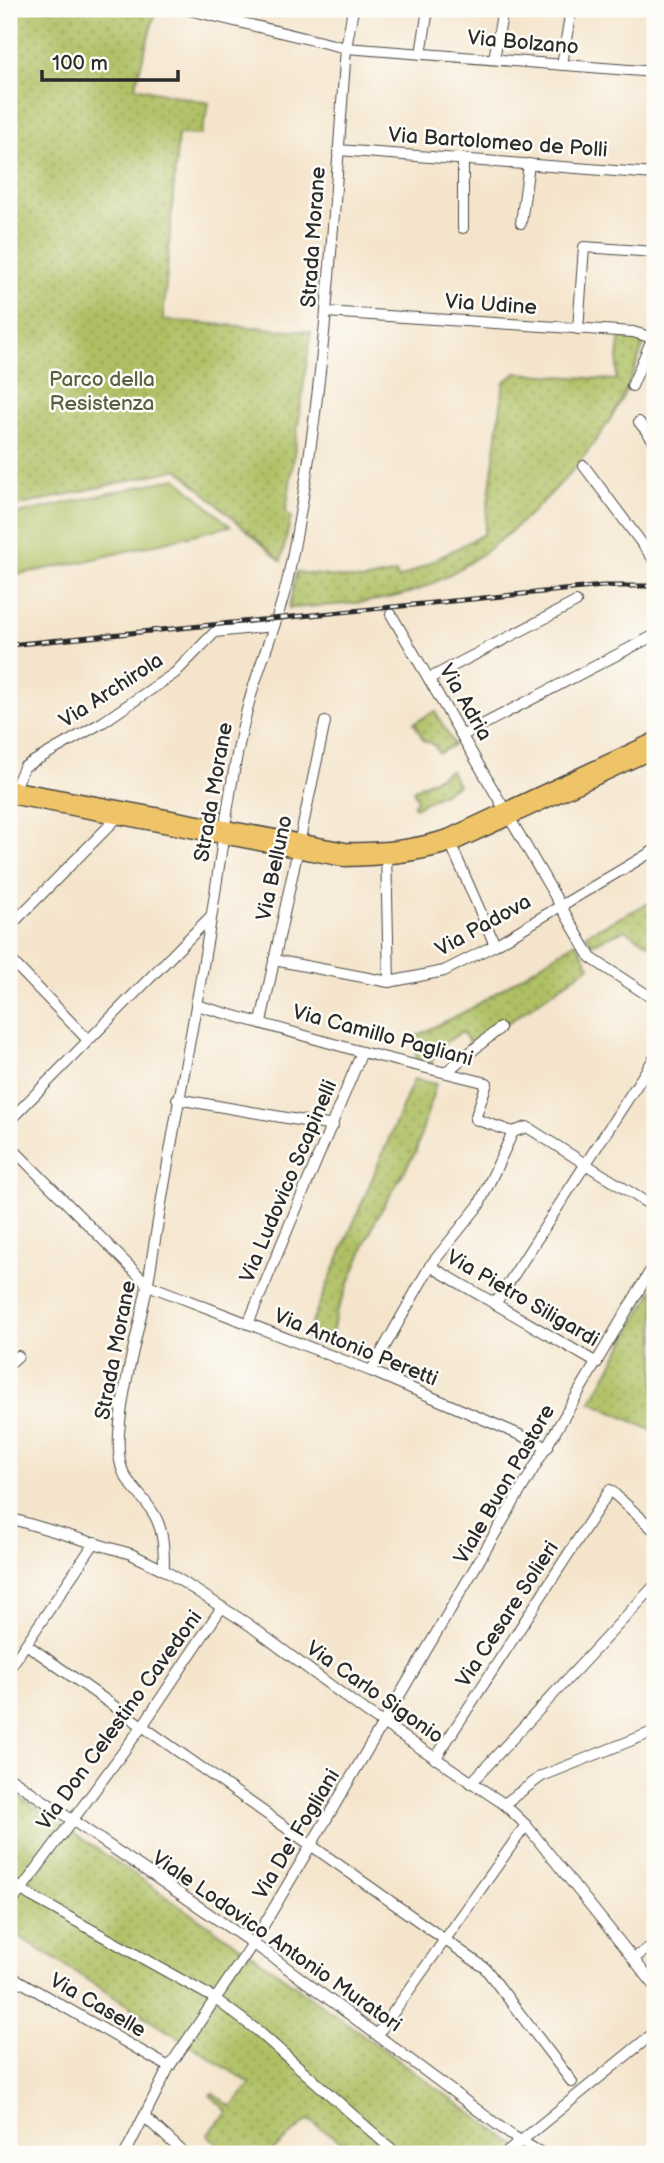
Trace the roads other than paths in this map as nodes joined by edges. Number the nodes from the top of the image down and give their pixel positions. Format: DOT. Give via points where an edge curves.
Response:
graph roads {
  1 [pos="186,9"];
  2 [pos="353,9"];
  3 [pos="428,9"];
  4 [pos="503,9"];
  5 [pos="571,9"];
  6 [pos="346,48"];
  7 [pos="421,54"];
  8 [pos="494,59"];
  9 [pos="562,65"];
  10 [pos="655,72"];
  11 [pos="338,149"];
  12 [pos="463,159"];
  13 [pos="529,164"];
  14 [pos="655,174"];
  15 [pos="521,223"];
  16 [pos="463,228"];
  17 [pos="655,252"];
  18 [pos="326,312"];
  19 [pos="579,329"];
  20 [pos="654,335"];
  21 [pos="632,386"];
  22 [pos="639,422"];
  23 [pos="655,442"];
  24 [pos="584,466"];
  25 [pos="655,561"];
  26 [pos="576,601"];
  27 [pos="391,614"];
  28 [pos="274,626"];
  29 [pos="655,635"];
  30 [pos="430,678"];
  31 [pos="325,722"];
  32 [pos="463,735"];
  33 [pos="655,739"];
  34 [pos="655,751"];
  35 [pos="11,791"];
  36 [pos="118,813"];
  37 [pos="507,815"];
  38 [pos="225,833"];
  39 [pos="450,840"];
  40 [pos="298,846"];
  41 [pos="655,850"];
  42 [pos="386,855"];
  43 [pos="558,905"];
  44 [pos="211,916"];
  45 [pos="9,927"];
  46 [pos="495,945"];
  47 [pos="9,958"];
  48 [pos="274,960"];
  49 [pos="389,982"];
  50 [pos="655,1000"];
  51 [pos="196,1005"];
  52 [pos="261,1022"];
  53 [pos="500,1028"];
  54 [pos="87,1039"];
  55 [pos="362,1052"];
  56 [pos="655,1058"];
  57 [pos="446,1072"];
  58 [pos="177,1099"];
  59 [pos="9,1121"];
  60 [pos="332,1126"];
  61 [pos="513,1132"];
  62 [pos="9,1145"];
  63 [pos="587,1165"];
  64 [pos="655,1208"];
  65 [pos="655,1264"];
  66 [pos="430,1266"];
  67 [pos="148,1285"];
  68 [pos="495,1304"];
  69 [pos="248,1324"];
  70 [pos="18,1356"];
  71 [pos="597,1363"];
  72 [pos="9,1364"];
  73 [pos="370,1371"];
  74 [pos="548,1447"];
  75 [pos="9,1518"];
  76 [pos="655,1531"];
  77 [pos="95,1542"];
  78 [pos="164,1570"];
  79 [pos="655,1585"];
  80 [pos="222,1607"];
  81 [pos="26,1644"];
  82 [pos="9,1669"];
  83 [pos="386,1723"];
  84 [pos="143,1725"];
  85 [pos="655,1731"];
  86 [pos="435,1759"];
  87 [pos="9,1777"];
  88 [pos="471,1783"];
  89 [pos="504,1804"];
  90 [pos="71,1822"];
  91 [pos="526,1825"];
  92 [pos="311,1845"];
  93 [pos="9,1881"];
  94 [pos="20,1889"];
  95 [pos="9,1906"];
  96 [pos="444,1938"];
  97 [pos="655,1944"];
  98 [pos="252,1945"];
  99 [pos="634,1958"];
  100 [pos="9,1975"];
  101 [pos="655,1986"];
  102 [pos="214,1998"];
  103 [pos="655,2033"];
  104 [pos="378,2034"];
  105 [pos="169,2067"];
  106 [pos="572,2082"];
  107 [pos="145,2117"];
  108 [pos="520,2141"];
  109 [pos="125,2154"];
  110 [pos="185,2154"];
  111 [pos="397,2154"];
  112 [pos="505,2154"];
  113 [pos="543,2154"];
  1 -- 6 [label="street, Via Bolzano"];
  2 -- 6 [label="street, Strada Morane"];
  3 -- 7 [label="street"];
  4 -- 8 [label="street"];
  5 -- 9 [label="street"];
  6 -- 7 [label="street, Via Bolzano"];
  6 -- 11 [label="street, Strada Morane"];
  7 -- 8 [label="street, Via Bolzano"];
  8 -- 9 [label="street, Via Bolzano"];
  9 -- 10 [label="street, Via Bolzano"];
  11 -- 12 [label="street, Via Bartolomeo de Polli"];
  11 -- 18 [label="street, Strada Morane"];
  12 -- 13 [label="street, Via Bartolomeo de Polli"];
  12 -- 16 [label="street"];
  13 -- 14 [label="street, Via Bartolomeo de Polli"];
  13 -- 15 [label="street"];
  17 -- 19 [label="street" via="583,247"];
  18 -- 19 [label="street, Via Udine"];
  18 -- 28 [label="street, Strada Morane" via="310,458 288,580"];
  19 -- 20 [label="street, Via Udine"];
  20 -- 21 [label="street"];
  22 -- 23 [label="street"];
  24 -- 25 [label="street"];
  26 -- 30 [label="street"];
  27 -- 30 [label="street, Via Adria"];
  28 -- 35 [label="street, Via Archirola" via="215,632 175,673 103,722 24,767"];
  28 -- 38 [label="street, Strada Morane" via="247,711"];
  29 -- 32 [label="street"];
  30 -- 32 [label="street, Via Adria"];
  31 -- 40 [label="street, Via Belluno"];
  32 -- 37 [label="street, Via Adria"];
  33 -- 37 [label="main road"];
  34 -- 37 [label="main road"];
  35 -- 36 [label="main road"];
  36 -- 38 [label="main road"];
  36 -- 45 [label="street"];
  37 -- 39 [label="main road"];
  37 -- 43 [label="street, Via Adria"];
  38 -- 40 [label="main road"];
  38 -- 44 [label="street, Strada Morane"];
  39 -- 42 [label="main road"];
  39 -- 46 [label="street"];
  40 -- 42 [label="main road"];
  40 -- 48 [label="street, Via Belluno"];
  41 -- 43 [label="street, Via Padova"];
  42 -- 49 [label="street"];
  43 -- 46 [label="street, Via Padova"];
  43 -- 50 [label="street, Via Adria" via="591,958"];
  44 -- 51 [label="street, Strada Morane"];
  44 -- 54 [label="street"];
  46 -- 49 [label="street, Via Padova" via="444,971"];
  47 -- 54 [label="street"];
  48 -- 49 [label="street, Via Padova"];
  48 -- 52 [label="street, Via Belluno"];
  51 -- 52 [label="street, Via Camillo Pagliani"];
  51 -- 58 [label="street, Strada Morane"];
  52 -- 55 [label="street, Via Camillo Pagliani"];
  53 -- 57 [label="street"];
  54 -- 59 [label="street"];
  55 -- 57 [label="street, Via Camillo Pagliani"];
  55 -- 60 [label="street, Via Ludovico Scapinelli"];
  56 -- 63 [label="street"];
  57 -- 61 [label="street, Via Camillo Pagliani" via="487,1083 475,1119"];
  58 -- 60 [label="street"];
  58 -- 67 [label="street, Strada Morane"];
  60 -- 69 [label="street, Via Ludovico Scapinelli"];
  61 -- 63 [label="street, Via Camillo Pagliani" via="527,1128"];
  61 -- 66 [label="street" via="479,1205"];
  62 -- 67 [label="street"];
  63 -- 64 [label="street, Via Camillo Pagliani"];
  63 -- 68 [label="street"];
  65 -- 71 [label="street, Viale Buon Pastore"];
  66 -- 68 [label="street, Via Pietro Siligardi"];
  66 -- 73 [label="street"];
  67 -- 69 [label="street, Via Antonio Peretti"];
  67 -- 78 [label="street, Strada Morane" via="128,1376 119,1457 128,1485 157,1522"];
  68 -- 71 [label="street, Via Pietro Siligardi"];
  69 -- 73 [label="street, Via Antonio Peretti"];
  70 -- 72 [label="street"];
  71 -- 74 [label="street, Viale Buon Pastore"];
  73 -- 74 [label="street, Via Antonio Peretti"];
  74 -- 83 [label="street, Viale Buon Pastore"];
  75 -- 77 [label="street, Via Carlo Sigonio"];
  76 -- 86 [label="street, Via Cesare Solieri" via="610,1490"];
  77 -- 78 [label="street, Via Carlo Sigonio"];
  77 -- 81 [label="street"];
  78 -- 80 [label="street, Via Carlo Sigonio"];
  79 -- 88 [label="street"];
  80 -- 83 [label="street, Via Carlo Sigonio"];
  80 -- 84 [label="street, Via Don Celestino Cavedoni"];
  81 -- 82 [label="street"];
  81 -- 84 [label="street"];
  83 -- 86 [label="street, Via Carlo Sigonio"];
  83 -- 92 [label="street, Via De' Fogliani"];
  84 -- 90 [label="street, Via Don Celestino Cavedoni"];
  84 -- 92 [label="street"];
  85 -- 89 [label="street" via="542,1776"];
  86 -- 88 [label="street, Via Carlo Sigonio"];
  87 -- 90 [label="street, Viale Lodovico Antonio Muratori"];
  88 -- 89 [label="street, Via Carlo Sigonio"];
  89 -- 91 [label="street, Via Carlo Sigonio"];
  90 -- 94 [label="street, Via Don Celestino Cavedoni"];
  90 -- 98 [label="street, Viale Lodovico Antonio Muratori"];
  91 -- 96 [label="street"];
  91 -- 99 [label="street, Via Carlo Sigonio"];
  92 -- 96 [label="street"];
  92 -- 98 [label="street, Via De' Fogliani"];
  93 -- 94 [label="street"];
  94 -- 95 [label="street, Via Don Celestino Cavedoni"];
  94 -- 102 [label="street"];
  96 -- 104 [label="street"];
  96 -- 106 [label="street" via="485,1968"];
  97 -- 99 [label="street"];
  98 -- 102 [label="street, Via De' Fogliani"];
  98 -- 104 [label="street, Viale Lodovico Antonio Muratori"];
  99 -- 101 [label="street, Via Carlo Sigonio"];
  100 -- 105 [label="street, Via Caselle"];
  102 -- 105 [label="street, Via De' Fogliani"];
  102 -- 111 [label="street"];
  103 -- 108 [label="street"];
  104 -- 108 [label="street, Viale Lodovico Antonio Muratori"];
  105 -- 107 [label="street, Via De' Fogliani"];
  107 -- 109 [label="street, Via De' Fogliani"];
  107 -- 110 [label="street"];
  108 -- 112 [label="street"];
  108 -- 113 [label="street, Viale Lodovico Antonio Muratori"];
}
